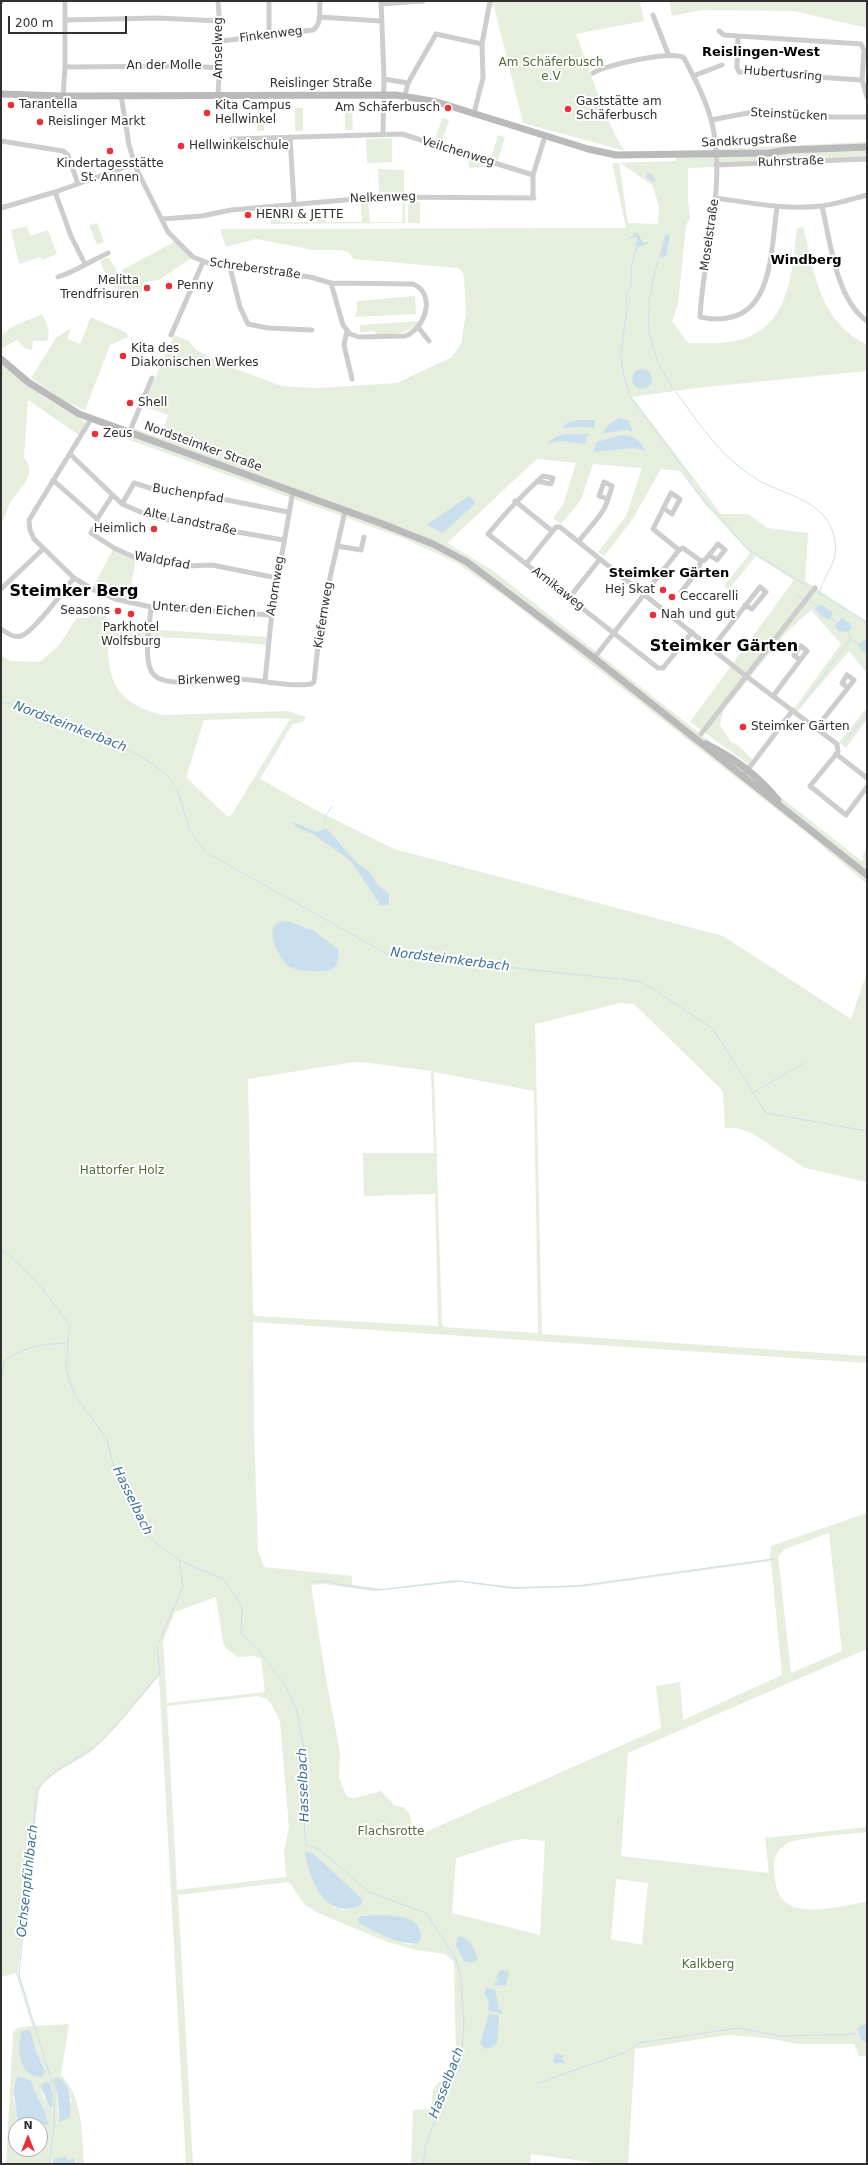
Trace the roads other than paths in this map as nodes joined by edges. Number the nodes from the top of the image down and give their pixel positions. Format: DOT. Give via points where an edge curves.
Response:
graph roads {
  1 [pos="64,1"];
  2 [pos="218,1"];
  3 [pos="270,1"];
  4 [pos="320,1"];
  5 [pos="422,1"];
  6 [pos="490,1"];
  7 [pos="381,2"];
  8 [pos="653,15"];
  9 [pos="319,17"];
  10 [pos="65,20"];
  11 [pos="220,21"];
  12 [pos="381,21"];
  13 [pos="719,31"];
  14 [pos="269,35"];
  15 [pos="738,36"];
  16 [pos="221,40"];
  17 [pos="482,44"];
  18 [pos="669,56"];
  19 [pos="722,65"];
  20 [pos="65,66"];
  21 [pos="220,68"];
  22 [pos="593,73"];
  23 [pos="693,76"];
  24 [pos="384,79"];
  25 [pos="862,80"];
  26 [pos="408,83"];
  27 [pos="1,94"];
  28 [pos="383,94"];
  29 [pos="121,95"];
  30 [pos="218,95"];
  31 [pos="63,96"];
  32 [pos="405,96"];
  33 [pos="867,97"];
  34 [pos="474,113"];
  35 [pos="867,117"];
  36 [pos="711,120"];
  37 [pos="383,134"];
  38 [pos="545,136"];
  39 [pos="290,137"];
  40 [pos="232,139"];
  41 [pos="1,141"];
  42 [pos="867,147"];
  43 [pos="715,153"];
  44 [pos="633,156"];
  45 [pos="867,159"];
  46 [pos="134,164"];
  47 [pos="716,165"];
  48 [pos="533,175"];
  49 [pos="78,184"];
  50 [pos="55,192"];
  51 [pos="867,195"];
  52 [pos="716,198"];
  53 [pos="294,203"];
  54 [pos="822,206"];
  55 [pos="777,207"];
  56 [pos="1,208"];
  57 [pos="162,219"];
  58 [pos="108,253"];
  59 [pos="203,262"];
  60 [pos="85,264"];
  61 [pos="230,267"];
  62 [pos="58,277"];
  63 [pos="331,283"];
  64 [pos="867,321"];
  65 [pos="418,327"];
  66 [pos="312,330"];
  67 [pos="347,331"];
  68 [pos="171,335"];
  69 [pos="429,340"];
  70 [pos="1,359"];
  71 [pos="152,378"];
  72 [pos="352,379"];
  73 [pos="91,419"];
  74 [pos="129,433"];
  75 [pos="70,454"];
  76 [pos="53,480"];
  77 [pos="537,481"];
  78 [pos="293,491"];
  79 [pos="112,496"];
  80 [pos="608,499"];
  81 [pos="514,501"];
  82 [pos="122,504"];
  83 [pos="663,508"];
  84 [pos="345,511"];
  85 [pos="288,512"];
  86 [pos="97,519"];
  87 [pos="552,531"];
  88 [pos="364,537"];
  89 [pos="283,540"];
  90 [pos="579,541"];
  91 [pos="337,546"];
  92 [pos="43,549"];
  93 [pos="681,549"];
  94 [pos="709,555"];
  95 [pos="600,559"];
  96 [pos="701,561"];
  97 [pos="526,564"];
  98 [pos="74,578"];
  99 [pos="277,578"];
  100 [pos="815,588"];
  101 [pos="1,590"];
  102 [pos="681,592"];
  103 [pos="644,594"];
  104 [pos="569,598"];
  105 [pos="745,605"];
  106 [pos="151,607"];
  107 [pos="271,615"];
  108 [pos="1,628"];
  109 [pos="692,632"];
  110 [pos="614,633"];
  111 [pos="712,648"];
  112 [pos="595,656"];
  113 [pos="800,660"];
  114 [pos="746,676"];
  115 [pos="265,681"];
  116 [pos="311,684"];
  117 [pos="848,688"];
  118 [pos="773,696"];
  119 [pos="793,710"];
  120 [pos="816,728"];
  121 [pos="701,734"];
  122 [pos="836,754"];
  123 [pos="745,773"];
  124 [pos="867,778"];
  125 [pos="867,787"];
  126 [pos="867,875"];
  1 -- 10 [label="street"];
  2 -- 11 [label="street, Amselweg"];
  3 -- 14 [label="street"];
  4 -- 9 [label="street"];
  5 -- 7 [label="street"];
  6 -- 17 [label="street"];
  7 -- 12 [label="street"];
  8 -- 18 [label="street"];
  9 -- 12 [label="street"];
  9 -- 14 [label="street, Finkenweg" via="317,27 313,30"];
  10 -- 11 [label="street" via="158,18"];
  10 -- 20 [label="street"];
  11 -- 16 [label="street, Amselweg"];
  12 -- 24 [label="street"];
  13 -- 15 [label="street" via="724,35"];
  14 -- 16 [label="street, Finkenweg"];
  15 -- 25 [label="street, Hubertusring" via="737,68 740,72"];
  15 -- 25 [label="street" via="858,43 864,50"];
  16 -- 21 [label="street, Amselweg"];
  17 -- 26 [label="street" via="436,34"];
  17 -- 34 [label="street" via="483,78"];
  18 -- 22 [label="street" via="616,65"];
  18 -- 23 [label="street, Moselstraße" via="684,58"];
  19 -- 23 [label="street"];
  20 -- 21 [label="street, An der Molle"];
  20 -- 31 [label="street"];
  21 -- 30 [label="street, Amselweg"];
  23 -- 36 [label="street, Moselstraße"];
  24 -- 26 [label="street"];
  24 -- 28 [label="street"];
  25 -- 33 [label="street"];
  26 -- 32 [label="street"];
  27 -- 31 [label="street, Reislinger Straße"];
  28 -- 30 [label="street, Reislinger Straße"];
  28 -- 32 [label="street, Reislinger Straße"];
  28 -- 37 [label="street"];
  29 -- 30 [label="street, Reislinger Straße"];
  29 -- 31 [label="street, Reislinger Straße"];
  29 -- 46 [label="street, Schreberstraße"];
  32 -- 34 [label="street, Reislinger Straße" via="430,100"];
  34 -- 38 [label="street, Reislinger Straße"];
  35 -- 36 [label="street, Steinstücken" via="802,117 753,112"];
  36 -- 43 [label="street, Moselstraße"];
  37 -- 39 [label="street, Veilchenweg"];
  37 -- 48 [label="street, Veilchenweg" via="402,134"];
  38 -- 44 [label="street, Reislinger Straße" via="588,149"];
  38 -- 48 [label="street, Nelkenweg"];
  39 -- 40 [label="street, Veilchenweg"];
  39 -- 53 [label="street"];
  41 -- 49 [label="street" via="63,151 68,155"];
  42 -- 43 [label="street, Sandkrugstraße" via="769,153"];
  43 -- 44 [label="street, Sandkrugstraße"];
  43 -- 47 [label="street, Moselstraße"];
  45 -- 47 [label="street, Ruhrstraße"];
  46 -- 49 [label="street"];
  46 -- 57 [label="street, Schreberstraße"];
  47 -- 52 [label="street, Moselstraße"];
  48 -- 53 [label="street, Nelkenweg" via="533,198 382,197"];
  49 -- 50 [label="street"];
  50 -- 56 [label="street"];
  50 -- 60 [label="street" via="71,236"];
  51 -- 54 [label="street"];
  52 -- 55 [label="street"];
  52 -- 55 [label="street, Moselstraße" via="700,317 723,320 739,317 749,310 761,295"];
  53 -- 57 [label="street, Nelkenweg"];
  54 -- 55 [label="street"];
  54 -- 64 [label="street" via="841,285 851,305"];
  57 -- 59 [label="street, Schreberstraße" via="168,232 185,250"];
  58 -- 60 [label="street"];
  59 -- 61 [label="street, Schreberstraße"];
  59 -- 68 [label="street"];
  60 -- 62 [label="street" via="74,272"];
  61 -- 63 [label="street, Schreberstraße" via="310,277"];
  61 -- 66 [label="street" via="240,307 248,324 268,328"];
  63 -- 65 [label="street, Schreberstraße" via="413,284 420,287 427,303 426,313"];
  63 -- 67 [label="street"];
  65 -- 67 [label="street" via="412,333 398,337 359,337"];
  65 -- 69 [label="street"];
  67 -- 72 [label="street" via="344,345"];
  70 -- 73 [label="street, Nordsteimker Straße" via="46,395"];
  71 -- 74 [label="street"];
  73 -- 74 [label="street, Nordsteimker Straße"];
  73 -- 75 [label="street, Unter den Eichen"];
  74 -- 78 [label="street, Nordsteimker Straße"];
  75 -- 76 [label="street, Unter den Eichen"];
  75 -- 79 [label="street, Alte Landstraße"];
  76 -- 86 [label="street"];
  76 -- 92 [label="street, Unter den Eichen" via="29,520 30,530"];
  77 -- 81 [label="street"];
  78 -- 84 [label="street, Nordsteimker Straße"];
  78 -- 85 [label="street, Ahornweg"];
  79 -- 82 [label="street, Alte Landstraße"];
  79 -- 86 [label="street, Waldpfad"];
  80 -- 90 [label="street"];
  81 -- 87 [label="street"];
  81 -- 97 [label="street, Arnikaweg" via="488,534"];
  82 -- 85 [label="street, Buchenpfad" via="134,483 162,492 171,489"];
  82 -- 89 [label="street, Alte Landstraße" via="152,517"];
  83 -- 93 [label="street" via="672,514 680,499 671,494 662,509 653,529"];
  84 -- 91 [label="street, Kiefernweg"];
  84 -- 112 [label="street, Nordsteimker Straße" via="409,534 467,562 529,608 560,626"];
  85 -- 89 [label="street, Ahornweg"];
  86 -- 99 [label="street, Waldpfad" via="91,533 136,558 187,566 212,565"];
  87 -- 90 [label="street" via="560,527"];
  87 -- 97 [label="street"];
  88 -- 91 [label="street" via="361,550"];
  89 -- 99 [label="street, Ahornweg"];
  90 -- 95 [label="street"];
  91 -- 116 [label="street, Kiefernweg" via="324,605 314,682"];
  92 -- 98 [label="street, Unter den Eichen"];
  92 -- 101 [label="street"];
  93 -- 96 [label="street"];
  93 -- 103 [label="street"];
  94 -- 96 [label="street"];
  95 -- 103 [label="street"];
  95 -- 104 [label="street"];
  96 -- 102 [label="street" via="698,570"];
  97 -- 104 [label="street, Arnikaweg"];
  98 -- 106 [label="street, Unter den Eichen" via="115,600"];
  98 -- 108 [label="street" via="28,632 15,636"];
  99 -- 107 [label="street, Ahornweg"];
  100 -- 114 [label="street"];
  103 -- 109 [label="street"];
  103 -- 110 [label="street"];
  104 -- 110 [label="street, Arnikaweg"];
  105 -- 111 [label="street"];
  106 -- 107 [label="street, Unter den Eichen"];
  106 -- 115 [label="street, Birkenweg" via="147,660 150,669 159,679 168,682 229,678"];
  107 -- 115 [label="street, Ahornweg"];
  109 -- 110 [label="street, Arnikaweg" via="663,668 658,668"];
  109 -- 111 [label="street"];
  110 -- 112 [label="street"];
  111 -- 114 [label="street"];
  112 -- 123 [label="street, Nordsteimker Straße" via="688,733 716,748"];
  113 -- 118 [label="street"];
  114 -- 118 [label="street"];
  114 -- 121 [label="street"];
  115 -- 116 [label="street, Birkenweg"];
  117 -- 120 [label="street"];
  118 -- 119 [label="street"];
  119 -- 120 [label="street"];
  119 -- 123 [label="street"];
  120 -- 122 [label="street" via="837,744"];
  122 -- 124 [label="street"];
  122 -- 125 [label="street" via="810,786 846,815"];
  123 -- 126 [label="street, Nordsteimker Straße"];
}
